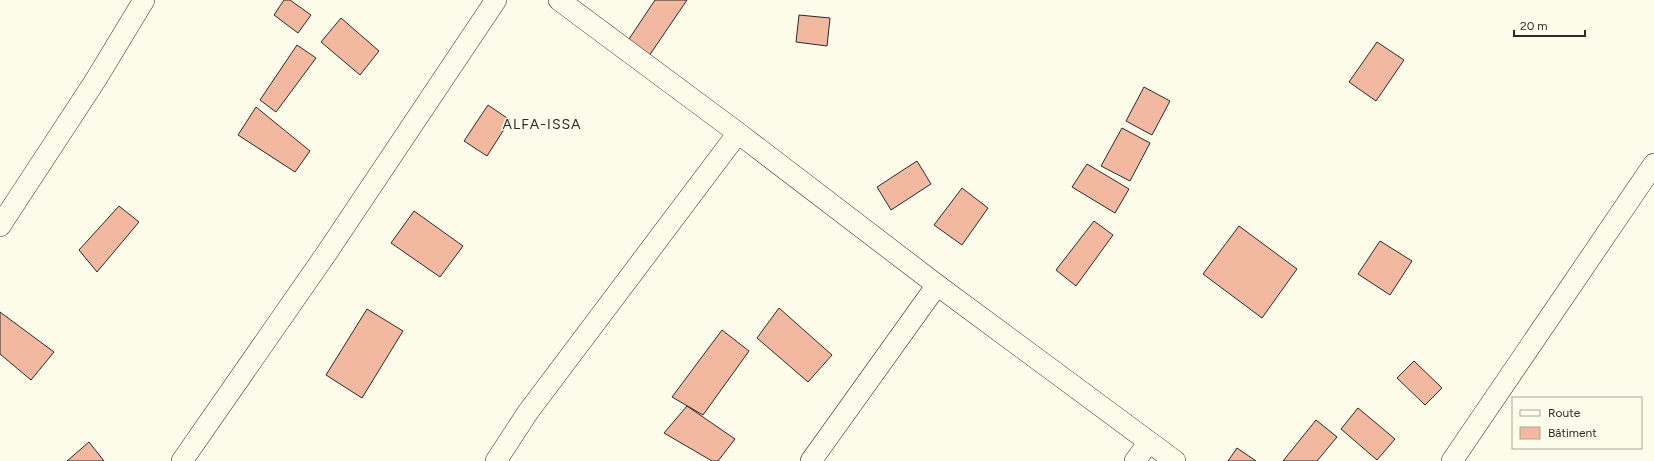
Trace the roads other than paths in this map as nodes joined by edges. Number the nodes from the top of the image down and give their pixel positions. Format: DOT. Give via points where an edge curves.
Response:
graph roads {
  1 [pos="144,0"];
  2 [pos="496,0"];
  3 [pos="559,0"];
  4 [pos="738,133"];
  5 [pos="1654,164"];
  6 [pos="0,226"];
  7 [pos="937,285"];
  8 [pos="1148,442"];
  9 [pos="182,461"];
  10 [pos="496,461"];
  11 [pos="811,461"];
  12 [pos="1135,461"];
  13 [pos="1175,461"];
  14 [pos="1452,461"];
  1 -- 6 [label="street" via="95,81"];
  2 -- 9 [label="street" via="326,254"];
  3 -- 4 [label="street"];
  4 -- 7 [label="street"];
  4 -- 10 [label="street" via="528,412"];
  5 -- 14 [label="street"];
  7 -- 8 [label="street"];
  7 -- 11 [label="street"];
  8 -- 12 [label="street"];
  8 -- 13 [label="street"];
}
